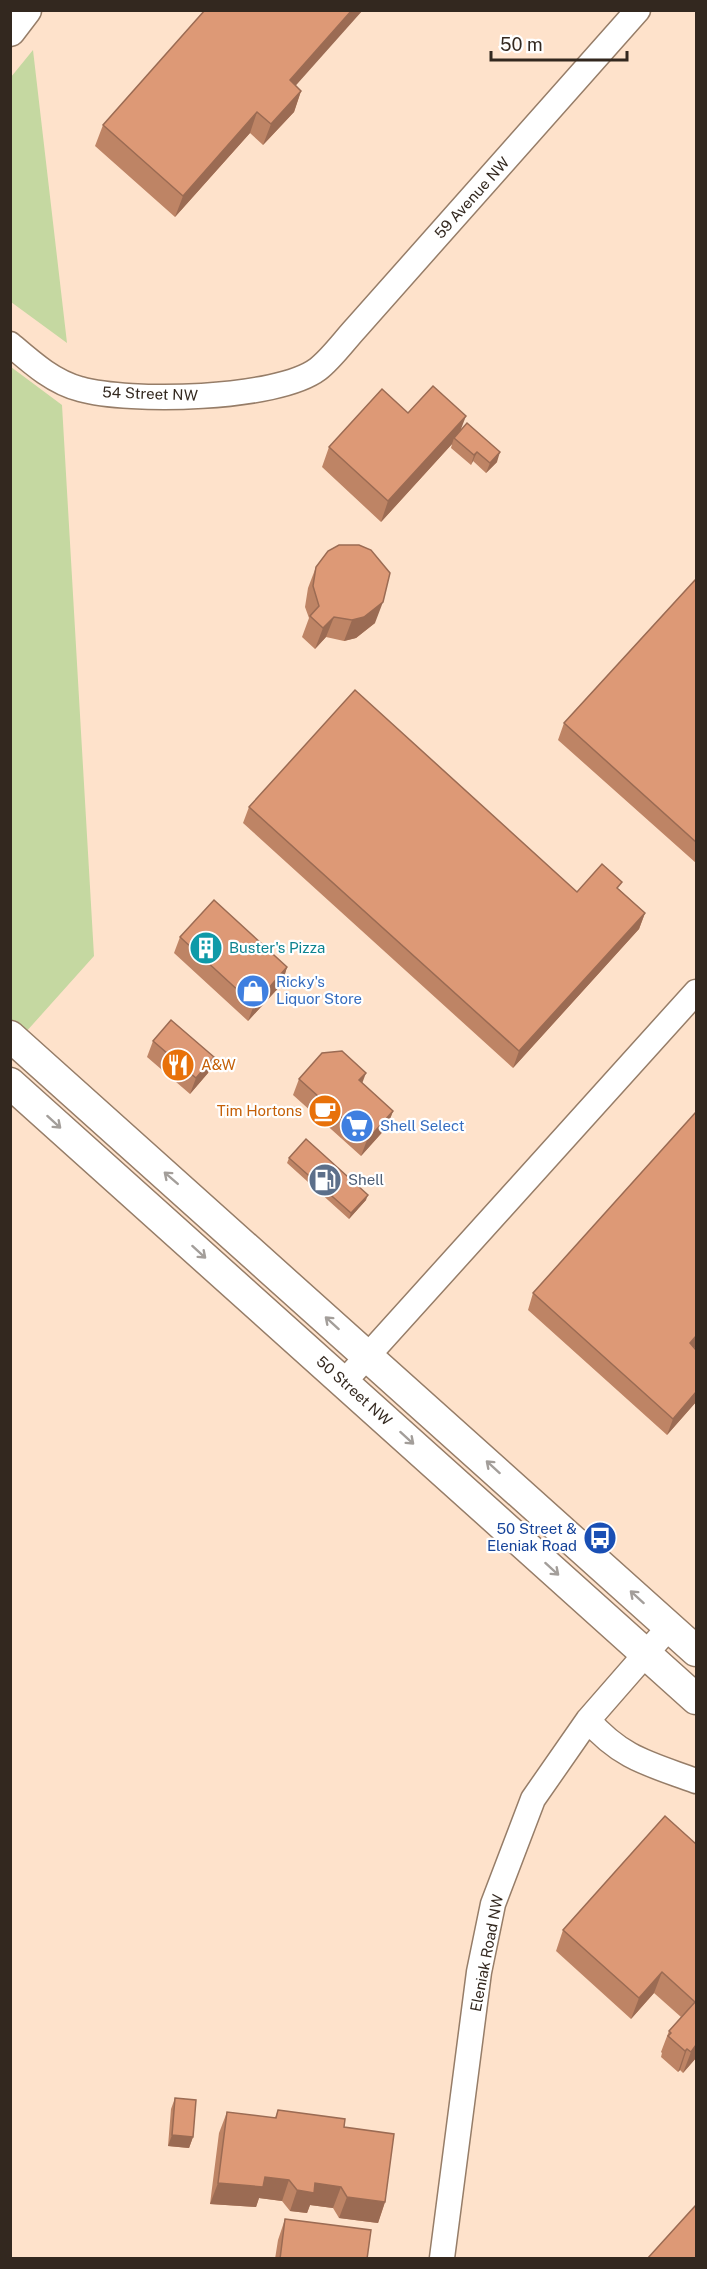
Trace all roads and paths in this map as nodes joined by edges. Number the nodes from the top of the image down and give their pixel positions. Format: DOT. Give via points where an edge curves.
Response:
graph roads {
  1 [pos="26,10"];
  2 [pos="638,10"];
  3 [pos="10,31"];
  4 [pos="10,344"];
  5 [pos="301,378"];
  6 [pos="696,992"];
  7 [pos="10,1036"];
  8 [pos="10,1083"];
  9 [pos="368,1354"];
  10 [pos="344,1382"];
  11 [pos="670,1626"];
  12 [pos="696,1651"];
  13 [pos="645,1653"];
  14 [pos="696,1699"];
  15 [pos="588,1720"];
  16 [pos="696,1781"];
  17 [pos="442,2259"];
  1 -- 3 [label="main road"];
  2 -- 5 [label="street, 59 Avenue NW" via="319,369"];
  4 -- 5 [label="street, 54 Street NW" via="47,374 78,389 111,395 243,394"];
  6 -- 9 [label="street"];
  9 -- 7 [label="main road, one-way"];
  8 -- 10 [label="main road, 50 Street NW, one-way"];
  9 -- 10 [label="street"];
  11 -- 9 [label="main road, one-way"];
  10 -- 13 [label="main road, 50 Street NW, one-way"];
  11 -- 12 [label="main road"];
  11 -- 13 [label="street, Eleniak Road NW"];
  13 -- 14 [label="main road, 50 Street NW"];
  13 -- 15 [label="street, Eleniak Road NW"];
  15 -- 16 [label="street" via="628,1756"];
  15 -- 17 [label="street, Eleniak Road NW" via="533,1799 493,1904 479,1972"];
}
